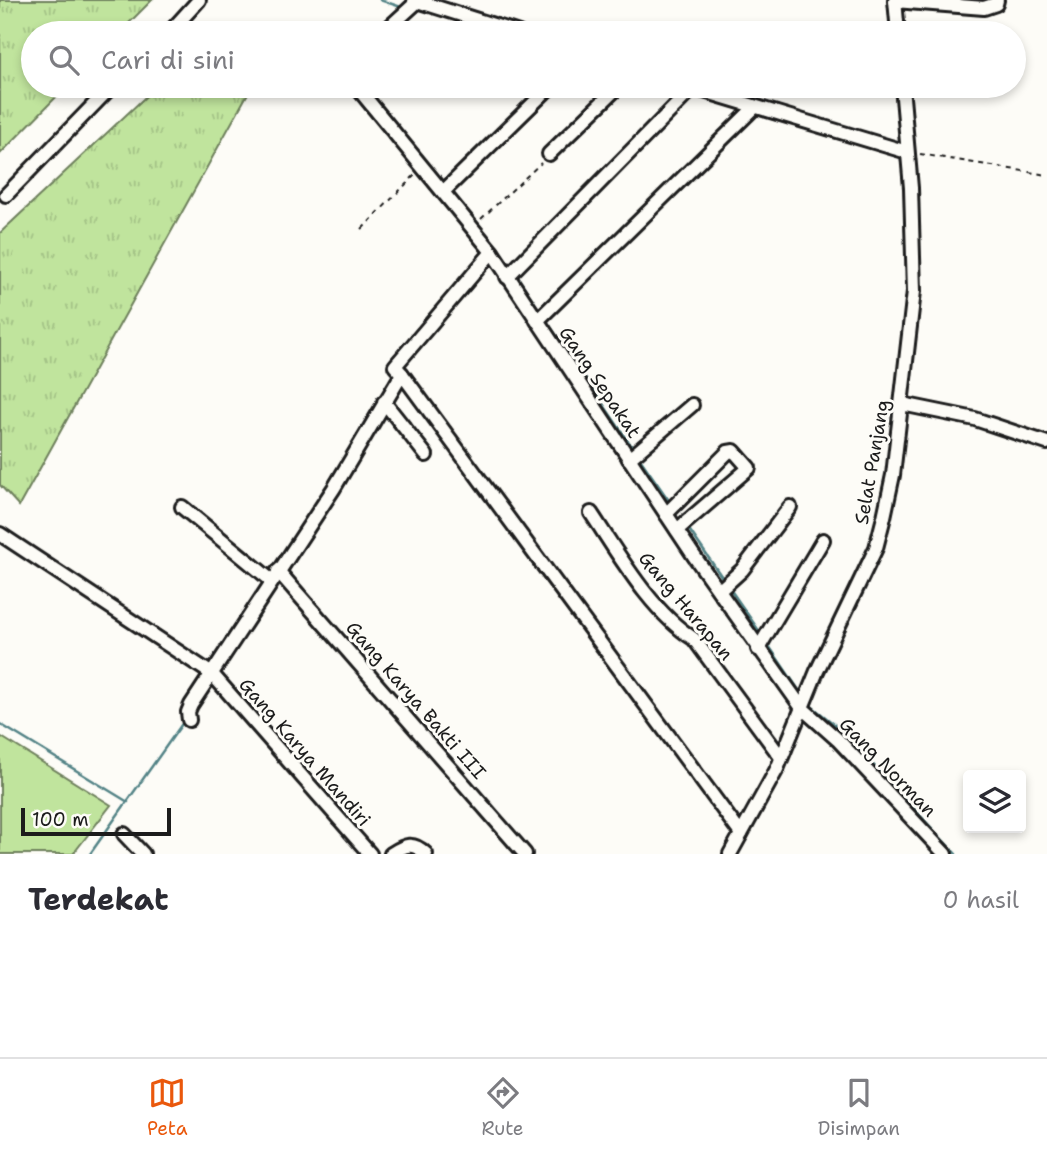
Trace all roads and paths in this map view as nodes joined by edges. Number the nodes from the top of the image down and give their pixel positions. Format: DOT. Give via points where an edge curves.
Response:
graph roads {
  1 [pos="199,0"];
  2 [pos="895,0"];
  3 [pos="997,0"];
  4 [pos="416,1"];
  5 [pos="180,21"];
  6 [pos="395,21"];
  7 [pos="480,21"];
  8 [pos="897,21"];
  9 [pos="100,98"];
  10 [pos="366,98"];
  11 [pos="539,98"];
  12 [pos="607,98"];
  13 [pos="679,98"];
  14 [pos="726,98"];
  15 [pos="903,98"];
  16 [pos="755,107"];
  17 [pos="907,152"];
  18 [pos="549,155"];
  19 [pos="423,166"];
  20 [pos="1047,175"];
  21 [pos="446,189"];
  22 [pos="6,195"];
  23 [pos="477,223"];
  24 [pos="362,229"];
  25 [pos="492,252"];
  26 [pos="511,274"];
  27 [pos="542,316"];
  28 [pos="402,374"];
  29 [pos="902,404"];
  30 [pos="692,405"];
  31 [pos="387,407"];
  32 [pos="1047,443"];
  33 [pos="426,455"];
  34 [pos="635,456"];
  35 [pos="182,507"];
  36 [pos="790,507"];
  37 [pos="671,509"];
  38 [pos="591,513"];
  39 [pos="683,524"];
  40 [pos="0,534"];
  41 [pos="823,540"];
  42 [pos="279,576"];
  43 [pos="724,588"];
  44 [pos="762,642"];
  45 [pos="212,674"];
  46 [pos="805,702"];
  47 [pos="189,720"];
  48 [pos="780,757"];
  49 [pos="124,834"];
  50 [pos="741,835"];
  51 [pos="733,852"];
  52 [pos="142,854"];
  53 [pos="370,854"];
  54 [pos="391,854"];
  55 [pos="426,854"];
  56 [pos="524,854"];
  57 [pos="946,854"];
  1 -- 5 [label="street"];
  2 -- 3 [label="street" via="984,8"];
  2 -- 8 [label="street"];
  4 -- 6 [label="street"];
  4 -- 7 [label="street"];
  9 -- 22 [label="street"];
  10 -- 19 [label="street, Gang Sepakat"];
  11 -- 21 [label="street"];
  12 -- 18 [label="street"];
  13 -- 26 [label="street"];
  14 -- 16 [label="street"];
  15 -- 17 [label="street, Selat Panjang"];
  16 -- 17 [label="street"];
  16 -- 27 [label="street"];
  17 -- 20 [label="path"];
  17 -- 29 [label="street, Selat Panjang" via="914,291"];
  18 -- 23 [label="path"];
  19 -- 21 [label="street, Gang Sepakat"];
  19 -- 24 [label="path"];
  21 -- 25 [label="street, Gang Sepakat"];
  25 -- 26 [label="street, Gang Sepakat"];
  25 -- 28 [label="street" via="395,366"];
  26 -- 27 [label="street, Gang Sepakat"];
  27 -- 34 [label="street, Gang Sepakat"];
  28 -- 31 [label="street"];
  28 -- 50 [label="street"];
  29 -- 32 [label="street" via="975,419"];
  29 -- 46 [label="street, Selat Panjang" via="893,474 876,548"];
  30 -- 34 [label="street"];
  31 -- 33 [label="street"];
  31 -- 42 [label="street"];
  34 -- 37 [label="street, Gang Sepakat"];
  35 -- 42 [label="street, Gang Karya Bakti III"];
  36 -- 43 [label="street"];
  37 -- 39 [label="street, Gang Sepakat"];
  37 -- 39 [label="street" via="728,452 734,451 749,468"];
  38 -- 48 [label="street, Gang Harapan" via="649,596 679,630 694,639"];
  39 -- 43 [label="street, Gang Sepakat"];
  40 -- 45 [label="street, Gang Karya Mandiri"];
  41 -- 44 [label="street"];
  42 -- 45 [label="street"];
  42 -- 56 [label="street, Gang Karya Bakti III"];
  43 -- 44 [label="street, Gang Sepakat"];
  44 -- 46 [label="street, Gang Sepakat"];
  45 -- 47 [label="street" via="189,709"];
  45 -- 53 [label="street, Gang Karya Mandiri"];
  46 -- 48 [label="street, Selat Panjang"];
  46 -- 57 [label="street, Gang Norman"];
  48 -- 50 [label="street, Selat Panjang"];
  49 -- 52 [label="street"];
  50 -- 51 [label="street, Selat Panjang"];
  54 -- 55 [label="street" via="411,844"];
}
